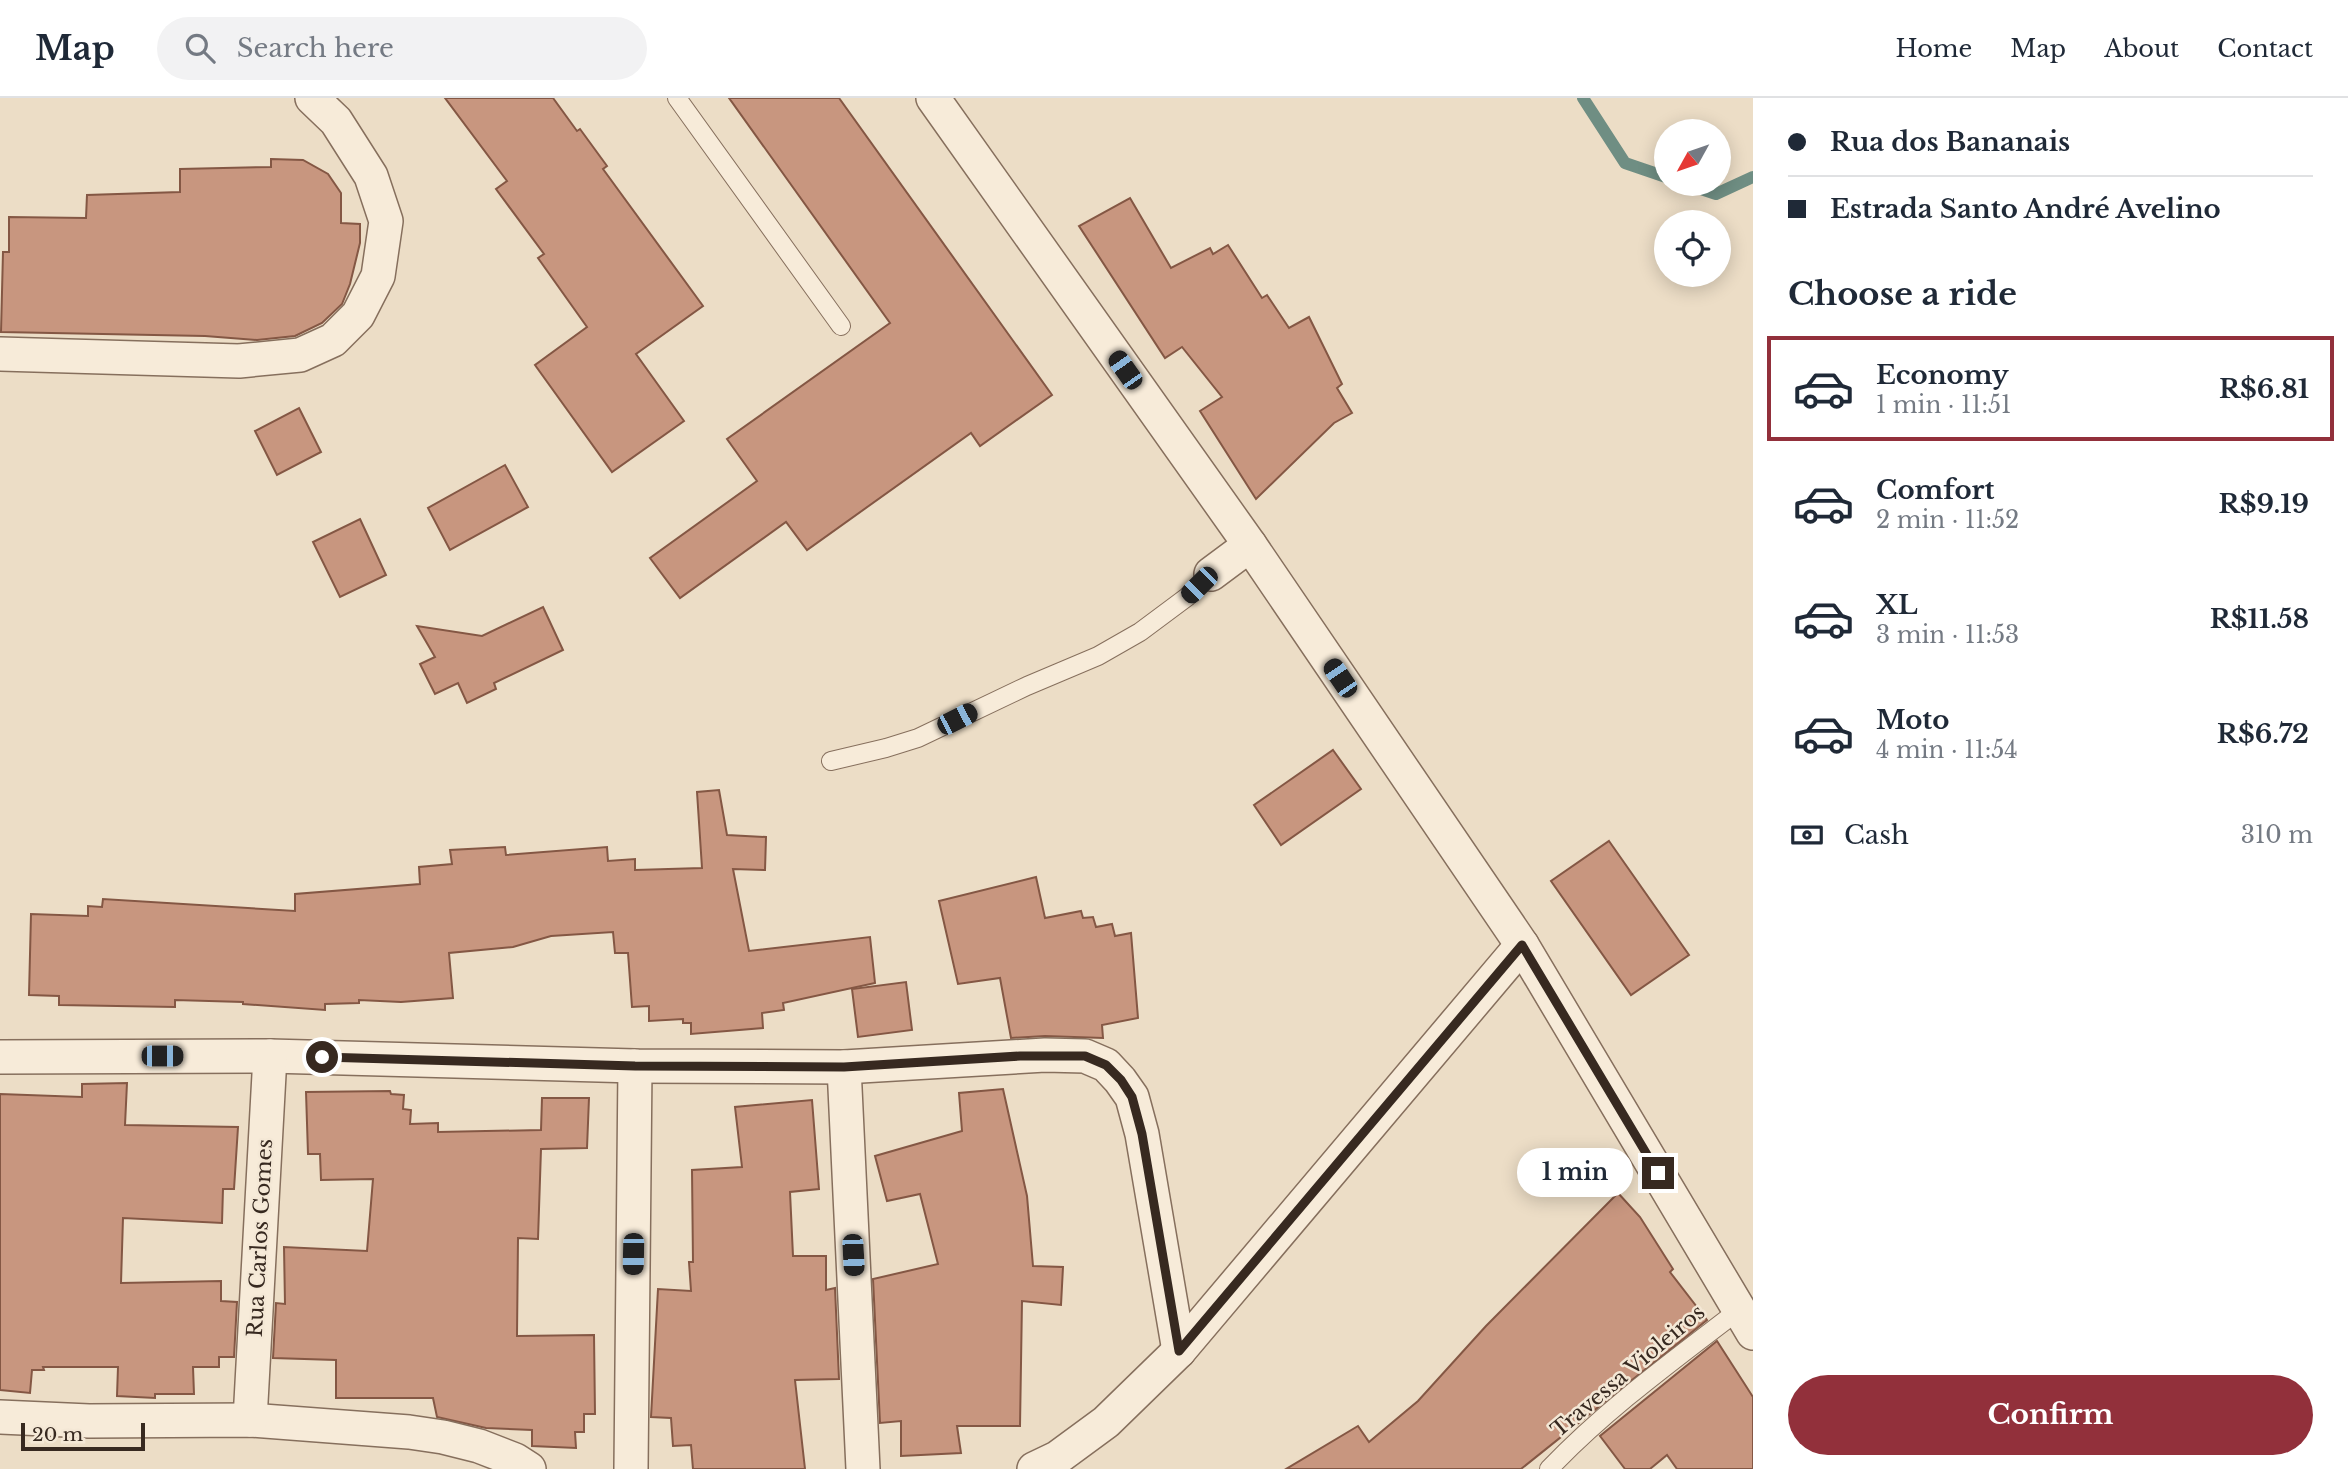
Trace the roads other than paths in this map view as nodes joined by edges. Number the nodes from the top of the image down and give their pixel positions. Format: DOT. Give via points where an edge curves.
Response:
graph roads {
  1 [pos="312,98"];
  2 [pos="677,98"];
  3 [pos="933,98"];
  4 [pos="841,326"];
  5 [pos="0,354"];
  6 [pos="1250,545"];
  7 [pos="1211,574"];
  8 [pos="831,761"];
  9 [pos="1522,945"];
  10 [pos="270,1056"];
  11 [pos="0,1057"];
  12 [pos="635,1066"];
  13 [pos="844,1067"];
  14 [pos="1746,1321"];
  15 [pos="1179,1351"];
  16 [pos="0,1417"];
  17 [pos="250,1420"];
  18 [pos="529,1469"];
  19 [pos="631,1469"];
  20 [pos="863,1469"];
  21 [pos="1034,1469"];
  22 [pos="1549,1469"];
  1 -- 5 [label="street" via="336,121 371,176 386,221 378,276 358,314 333,340 300,355 239,361"];
  2 -- 4 [label="lane"];
  3 -- 6 [label="street"];
  6 -- 7 [label="street"];
  6 -- 9 [label="street"];
  7 -- 8 [label="lane" via="1140,632 1098,656 918,738"];
  9 -- 14 [label="street"];
  9 -- 15 [label="street"];
  10 -- 11 [label="street"];
  10 -- 12 [label="street"];
  10 -- 17 [label="street, Rua Carlos Gomes"];
  12 -- 13 [label="street"];
  12 -- 19 [label="street"];
  13 -- 15 [label="street" via="1045,1055 1085,1056 1106,1065 1132,1097 1142,1134"];
  13 -- 20 [label="street"];
  14 -- 22 [label="lane, Travessa Violeiros" via="1637,1388"];
  15 -- 21 [label="street" via="1106,1422"];
  16 -- 17 [label="street"];
  17 -- 18 [label="street" via="443,1437 479,1446"];
}
